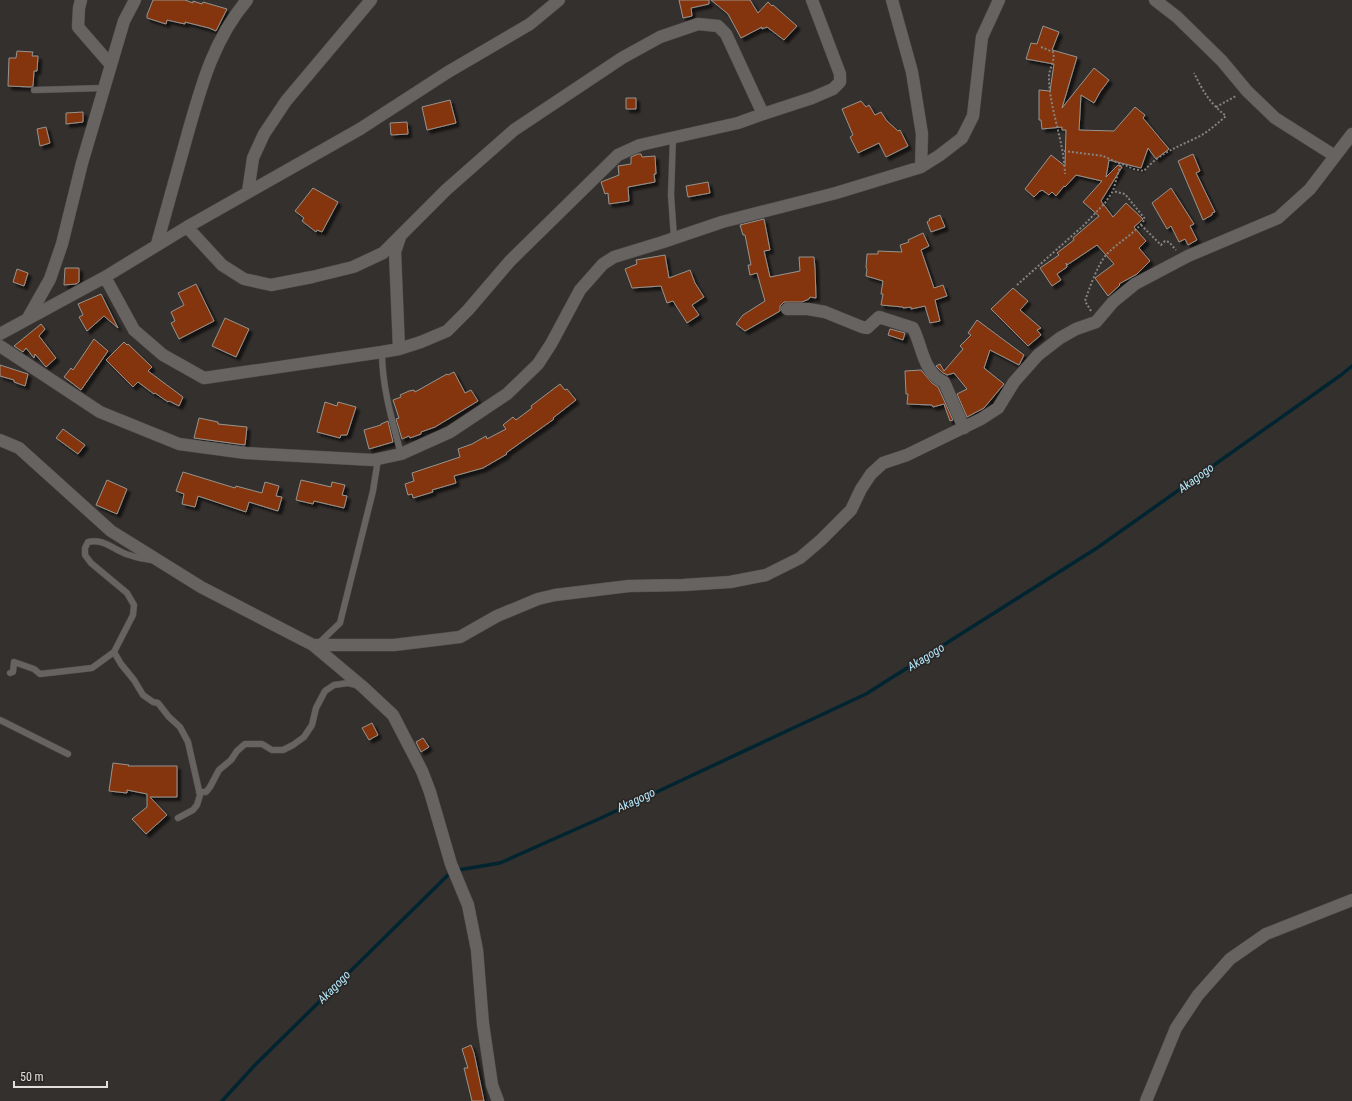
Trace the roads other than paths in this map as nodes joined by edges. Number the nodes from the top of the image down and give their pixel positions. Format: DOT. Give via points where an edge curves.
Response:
graph roads {
  1 [pos="81,0"];
  2 [pos="135,0"];
  3 [pos="247,0"];
  4 [pos="371,0"];
  5 [pos="560,0"];
  6 [pos="812,0"];
  7 [pos="892,0"];
  8 [pos="999,0"];
  9 [pos="1155,0"];
  10 [pos="111,65"];
  11 [pos="104,88"];
  12 [pos="34,90"];
  13 [pos="763,114"];
  14 [pos="1352,134"];
  15 [pos="673,137"];
  16 [pos="1335,156"];
  17 [pos="921,167"];
  18 [pos="248,192"];
  19 [pos="187,227"];
  20 [pos="674,238"];
  21 [pos="157,244"];
  22 [pos="389,252"];
  23 [pos="105,277"];
  24 [pos="787,309"];
  25 [pos="28,318"];
  26 [pos="0,334"];
  27 [pos="0,346"];
  28 [pos="399,349"];
  29 [pos="382,352"];
  30 [pos="964,428"];
  31 [pos="0,440"];
  32 [pos="401,454"];
  33 [pos="378,459"];
  34 [pos="158,561"];
  35 [pos="314,645"];
  36 [pos="114,652"];
  37 [pos="10,673"];
  38 [pos="364,687"];
  39 [pos="0,720"];
  40 [pos="68,754"];
  41 [pos="199,792"];
  42 [pos="178,818"];
  43 [pos="1352,900"];
  44 [pos="498,1101"];
  45 [pos="1146,1101"];
  1 -- 10 [label="street" via="78,27"];
  2 -- 10 [label="street" via="124,21"];
  3 -- 21 [label="street" via="221,36 204,76"];
  4 -- 18 [label="street" via="281,107 253,158"];
  5 -- 18 [label="street" via="530,24 448,72 360,129"];
  6 -- 13 [label="street" via="840,74 840,82 833,89 812,98"];
  7 -- 17 [label="street" via="912,72 922,134"];
  8 -- 17 [label="street" via="982,37 973,116 962,138"];
  9 -- 16 [label="street" via="1177,17 1276,118"];
  10 -- 11 [label="street"];
  11 -- 12 [label="lane"];
  11 -- 25 [label="street" via="62,244 50,279"];
  13 -- 15 [label="street" via="738,123"];
  13 -- 22 [label="street" via="726,34 718,26 698,24 660,37 622,58 514,130 446,190 401,235"];
  14 -- 16 [label="street"];
  15 -- 20 [label="lane" via="671,195"];
  15 -- 28 [label="street" via="640,145 618,155 510,261 447,331"];
  16 -- 30 [label="street" via="1310,189 1278,218 1183,259 1135,284 1113,302 1096,322 1060,338 1038,355 1014,382 998,408"];
  17 -- 20 [label="street" via="836,193 722,222"];
  18 -- 19 [label="street"];
  19 -- 21 [label="street"];
  19 -- 22 [label="street" via="222,265 244,279 271,285 353,267"];
  20 -- 32 [label="street" via="623,253 603,264 580,290 538,364 507,394 450,432"];
  21 -- 23 [label="street"];
  22 -- 28 [label="street"];
  23 -- 25 [label="street"];
  23 -- 29 [label="street" via="134,330 163,355 204,378"];
  24 -- 30 [label="street" via="808,308 868,328 879,317 913,328 924,359 933,375 944,382"];
  25 -- 26 [label="street"];
  27 -- 33 [label="street" via="100,412 179,444 246,453"];
  28 -- 29 [label="street"];
  29 -- 32 [label="lane" via="388,403"];
  30 -- 35 [label="street" via="883,463 871,474 851,510 821,540 800,558 766,575 730,582 630,586 555,595 538,599 497,616 460,637 394,645"];
  31 -- 34 [label="street" via="19,448 111,532"];
  32 -- 33 [label="street"];
  33 -- 35 [label="lane" via="373,491 340,623"];
  34 -- 35 [label="street" via="201,587"];
  34 -- 36 [label="lane" via="126,554 101,541 88,542 85,548 91,563 127,593 134,605 132,615"];
  35 -- 38 [label="street"];
  36 -- 37 [label="lane" via="92,668 40,674 34,669 14,662 14,671"];
  36 -- 41 [label="lane" via="143,695 158,703 180,727 188,742"];
  38 -- 41 [label="lane" via="348,683 334,685 325,691 316,708 312,725 304,737 283,750 272,750 262,744 245,744 219,770 206,792"];
  38 -- 44 [label="street" via="393,715 419,765 430,792 451,864 468,905 492,1085"];
  39 -- 40 [label="lane"];
  41 -- 42 [label="lane" via="199,800 193,810"];
  43 -- 45 [label="street" via="1266,934 1230,959 1198,994 1176,1028"];
}
